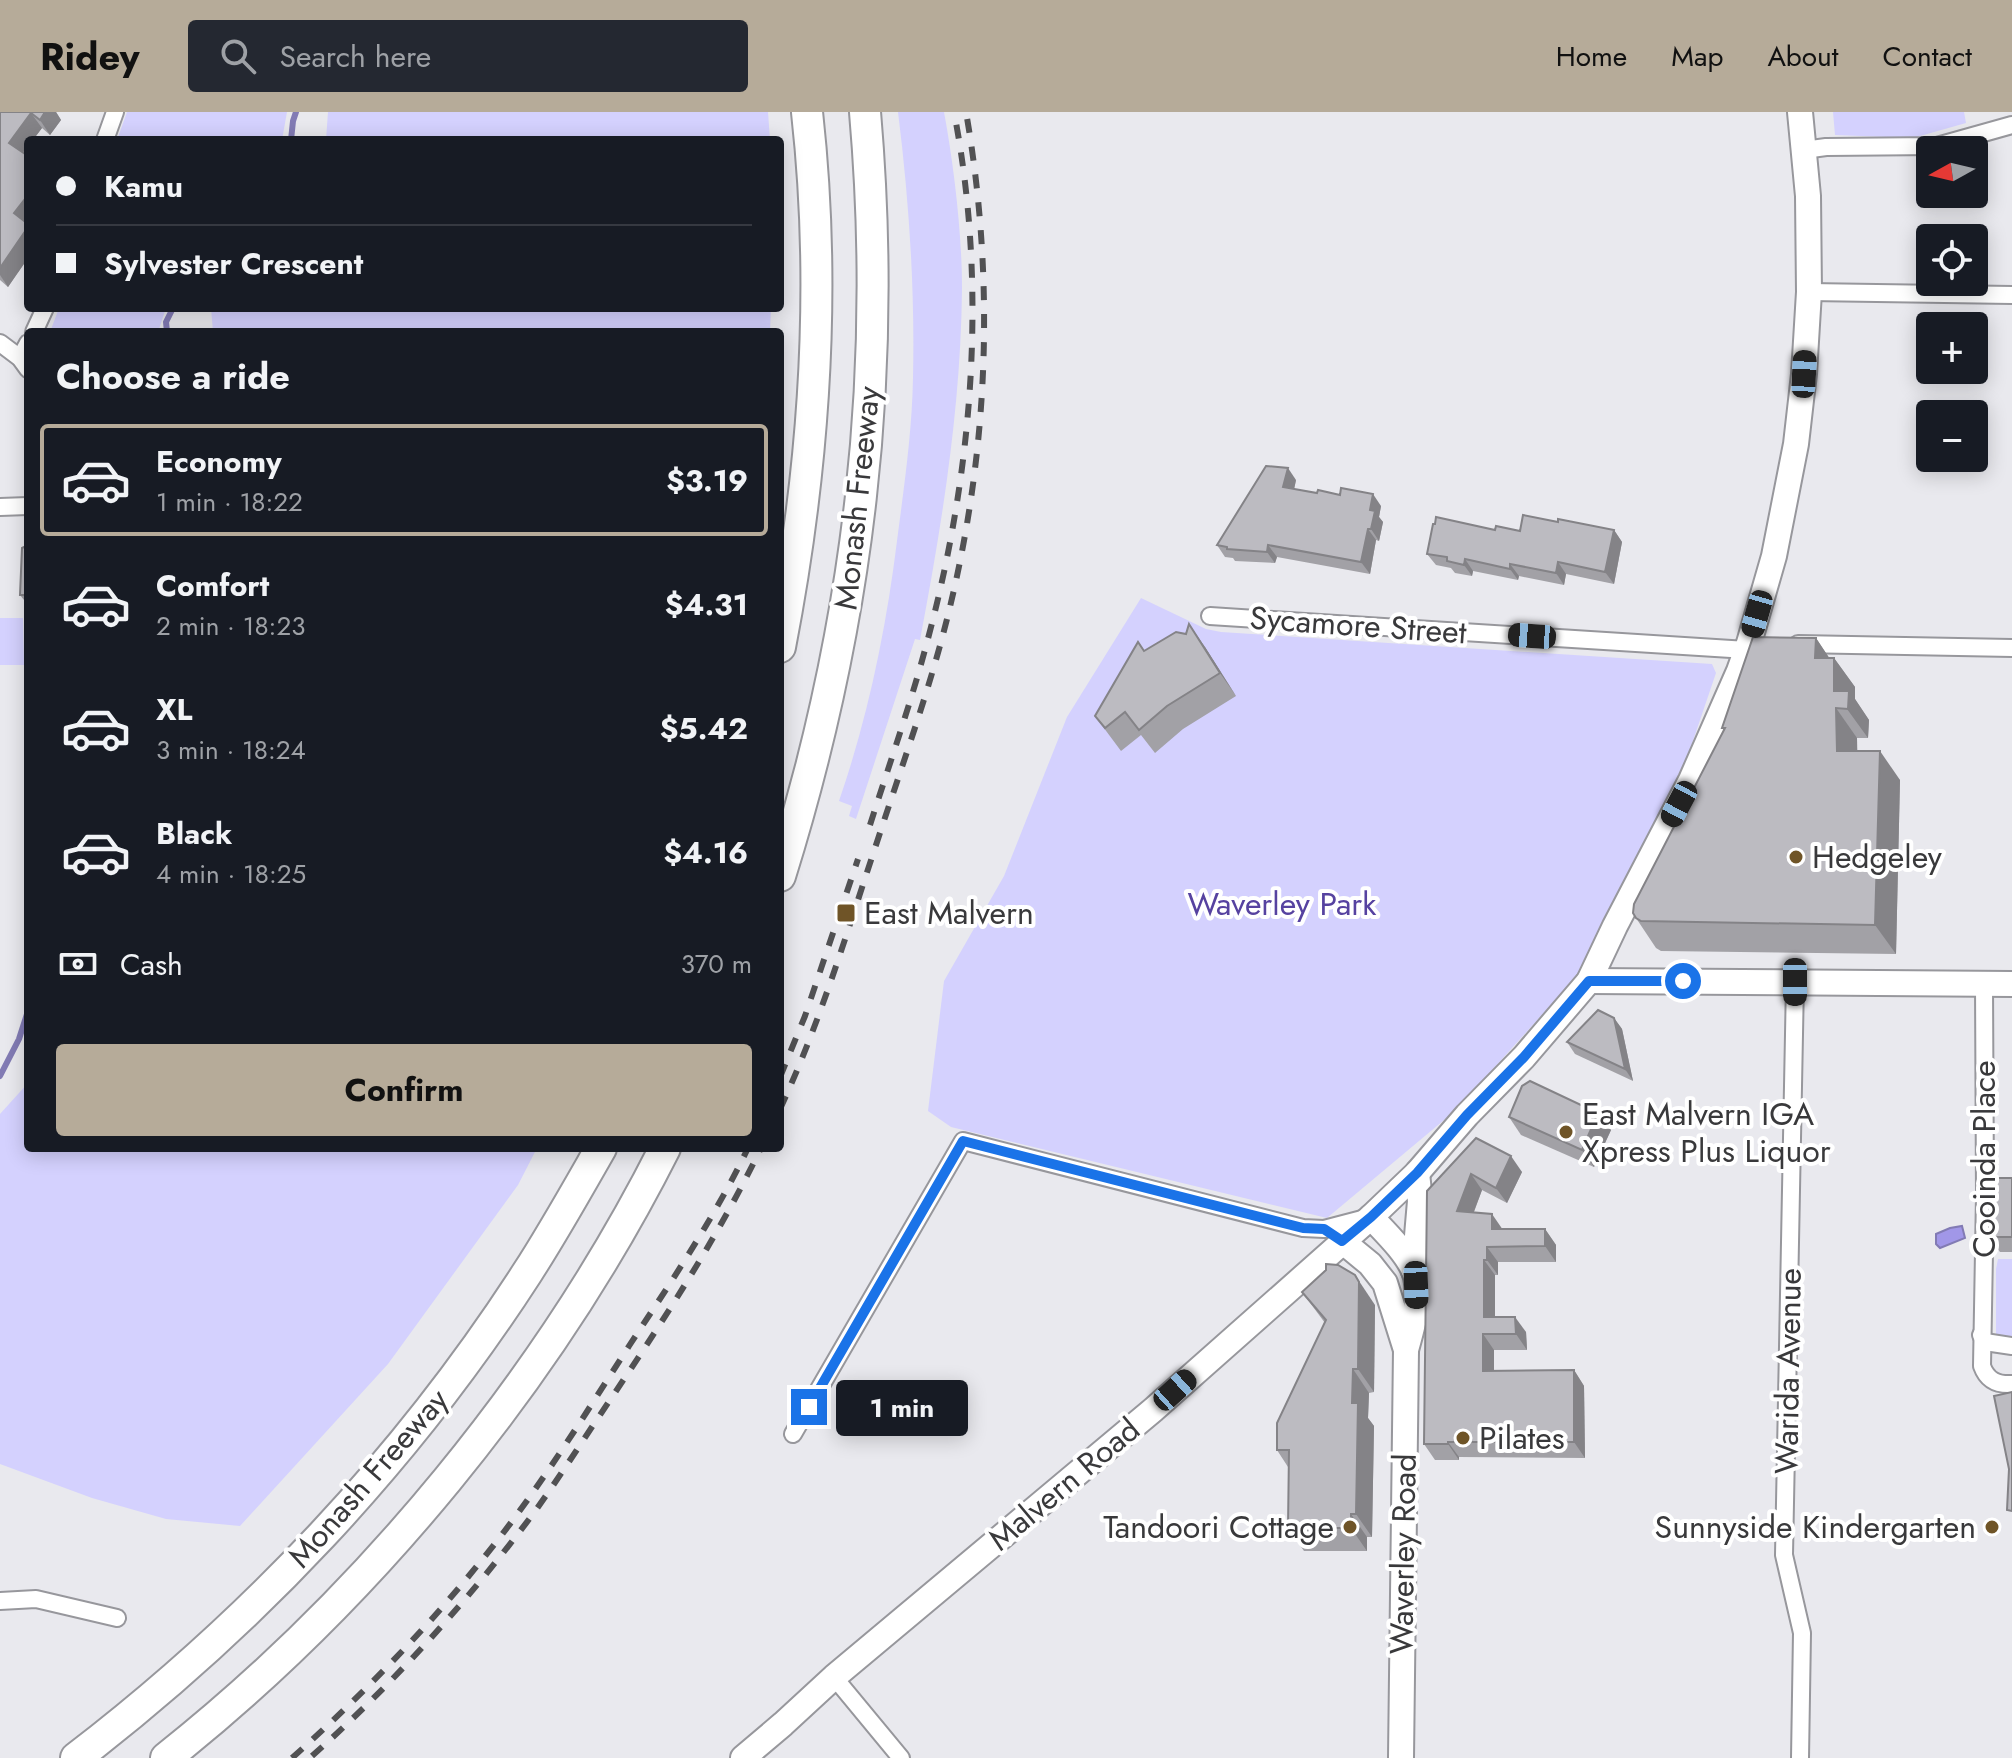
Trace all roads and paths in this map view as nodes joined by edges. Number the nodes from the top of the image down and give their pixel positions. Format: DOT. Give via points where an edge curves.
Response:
graph roads {
  1 [pos="115,112"];
  2 [pos="807,112"];
  3 [pos="865,112"];
  4 [pos="1800,112"];
  5 [pos="2012,125"];
  6 [pos="106,136"];
  7 [pos="1804,150"];
  8 [pos="1809,292"];
  9 [pos="2012,295"];
  10 [pos="0,343"];
  11 [pos="24,356"];
  12 [pos="24,506"];
  13 [pos="0,507"];
  14 [pos="1210,616"];
  15 [pos="784,626"];
  16 [pos="1760,645"];
  17 [pos="2012,648"];
  18 [pos="784,863"];
  19 [pos="1589,981"];
  20 [pos="1795,982"];
  21 [pos="1984,984"];
  22 [pos="2012,984"];
  23 [pos="599,1152"];
  24 [pos="663,1152"];
  25 [pos="1417,1173"];
  26 [pos="1371,1217"];
  27 [pos="1333,1235"];
  28 [pos="1414,1271"];
  29 [pos="1981,1335"];
  30 [pos="2012,1346"];
  31 [pos="1406,1350"];
  32 [pos="2012,1384"];
  33 [pos="793,1434"];
  34 [pos="0,1601"];
  35 [pos="117,1618"];
  36 [pos="834,1677"];
  37 [pos="76,1758"];
  38 [pos="166,1758"];
  39 [pos="743,1758"];
  40 [pos="901,1758"];
  41 [pos="1401,1758"];
  42 [pos="1800,1758"];
  1 -- 6 [label="street"];
  2 -- 15 [label="highway, Monash Freeway" via="816,281 812,423"];
  3 -- 18 [label="highway, Monash Freeway" via="874,283 862,504 837,661"];
  4 -- 7 [label="main road"];
  5 -- 7 [label="street" via="1937,146"];
  7 -- 8 [label="main road"];
  8 -- 9 [label="street"];
  8 -- 16 [label="main road" via="1793,459"];
  10 -- 11 [label="street"];
  12 -- 13 [label="street"];
  14 -- 16 [label="street, Sycamore Street"];
  16 -- 17 [label="street, Sycamore Street"];
  16 -- 19 [label="main road"];
  19 -- 20 [label="main road"];
  19 -- 25 [label="main road"];
  20 -- 21 [label="main road"];
  20 -- 42 [label="street, Warida Avenue" via="1784,1555 1802,1633"];
  21 -- 22 [label="main road"];
  21 -- 29 [label="street, Cooinda Place"];
  23 -- 37 [label="highway, Monash Freeway" via="484,1337 366,1486 211,1645"];
  24 -- 38 [label="highway, Monash Freeway" via="578,1301 455,1470 305,1634"];
  25 -- 26 [label="main road, Malvern Road"];
  25 -- 28 [label="main road, Waverley Road"];
  26 -- 27 [label="main road, Malvern Road"];
  26 -- 28 [label="main road"];
  27 -- 31 [label="main road, Waverley Road" via="1357,1251 1385,1283"];
  27 -- 33 [label="street" via="963,1141"];
  27 -- 36 [label="main road, Malvern Road" via="1153,1410"];
  28 -- 31 [label="main road, Waverley Road" via="1417,1301"];
  29 -- 30 [label="street" via="1985,1342"];
  29 -- 32 [label="street, Cooinda Place" via="1985,1374 1994,1382"];
  31 -- 41 [label="main road, Waverley Road"];
  34 -- 35 [label="street" via="36,1599"];
  36 -- 39 [label="main road, Malvern Road"];
  36 -- 40 [label="street"];
}
